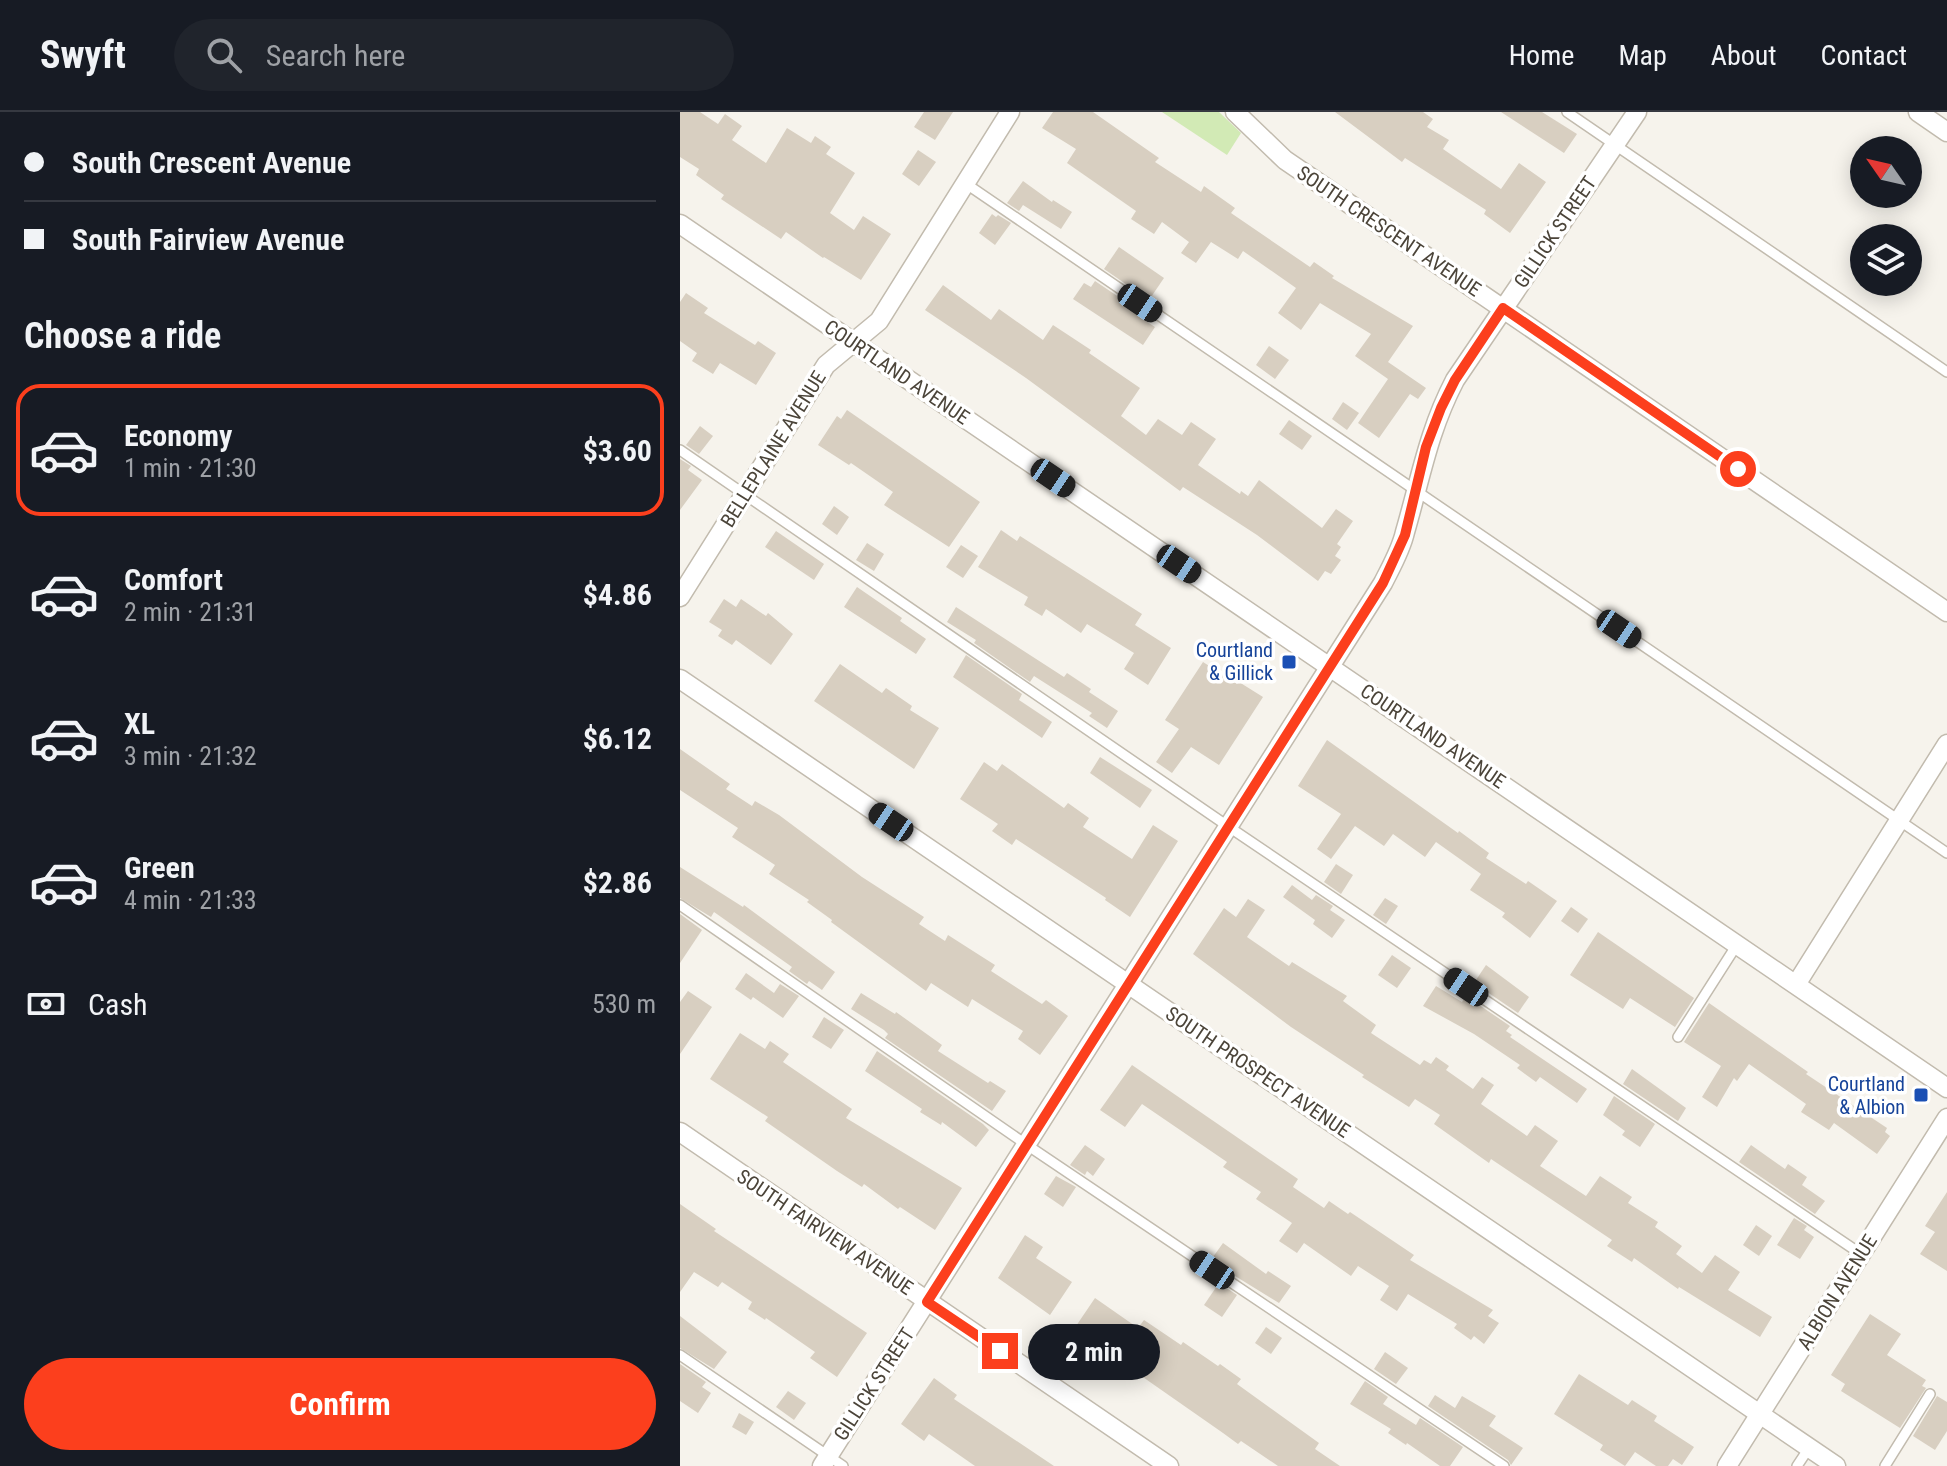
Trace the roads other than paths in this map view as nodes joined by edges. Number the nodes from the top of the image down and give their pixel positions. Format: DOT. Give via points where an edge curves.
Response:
graph roads {
  1 [pos="1010,112"];
  2 [pos="1235,112"];
  3 [pos="1567,112"];
  4 [pos="1637,112"];
  5 [pos="1918,112"];
  6 [pos="1947,132"];
  7 [pos="1614,145"];
  8 [pos="965,183"];
  9 [pos="680,224"];
  10 [pos="1503,308"];
  11 [pos="851,342"];
  12 [pos="1947,372"];
  13 [pos="680,450"];
  14 [pos="1415,490"];
  15 [pos="746,495"];
  16 [pos="680,597"];
  17 [pos="1947,612"];
  18 [pos="1331,666"];
  19 [pos="680,679"];
  20 [pos="1947,744"];
  21 [pos="1899,821"];
  22 [pos="1229,827"];
  23 [pos="1947,853"];
  24 [pos="680,905"];
  25 [pos="1738,943"];
  26 [pos="1797,983"];
  27 [pos="1129,984"];
  28 [pos="1678,1037"];
  29 [pos="1947,1088"];
  30 [pos="1947,1118"];
  31 [pos="680,1132"];
  32 [pos="1027,1145"];
  33 [pos="1861,1254"];
  34 [pos="927,1302"];
  35 [pos="680,1355"];
  36 [pos="1930,1394"];
  37 [pos="1760,1414"];
  38 [pos="1809,1448"];
  39 [pos="831,1463"];
  40 [pos="1169,1466"];
  41 [pos="1504,1466"];
  42 [pos="1727,1466"];
  43 [pos="1797,1466"];
  44 [pos="1836,1466"];
  45 [pos="1885,1466"];
  1 -- 8 [label="street, BELLEPLAINE AVENUE"];
  2 -- 10 [label="street, SOUTH CRESCENT AVENUE" via="1285,160"];
  3 -- 7 [label="lane"];
  4 -- 7 [label="street, GILLICK STREET"];
  5 -- 6 [label="street"];
  7 -- 10 [label="street, GILLICK STREET"];
  7 -- 12 [label="lane"];
  8 -- 11 [label="street, BELLEPLAINE AVENUE" via="879,321"];
  8 -- 14 [label="lane"];
  9 -- 11 [label="street, COURTLAND AVENUE"];
  10 -- 14 [label="street, GILLICK STREET" via="1441,408"];
  10 -- 17 [label="street, SOUTH CRESCENT AVENUE"];
  11 -- 15 [label="street, BELLEPLAINE AVENUE" via="826,365"];
  11 -- 18 [label="street, COURTLAND AVENUE"];
  13 -- 15 [label="lane"];
  14 -- 18 [label="street, GILLICK STREET" via="1405,535 1383,583"];
  14 -- 21 [label="lane"];
  15 -- 16 [label="street, BELLEPLAINE AVENUE"];
  15 -- 22 [label="lane"];
  18 -- 22 [label="street, GILLICK STREET"];
  18 -- 25 [label="street, COURTLAND AVENUE"];
  19 -- 27 [label="street, SOUTH PROSPECT AVENUE"];
  20 -- 21 [label="street"];
  21 -- 23 [label="lane"];
  21 -- 26 [label="street"];
  22 -- 27 [label="street, GILLICK STREET"];
  22 -- 33 [label="lane"];
  24 -- 32 [label="lane"];
  25 -- 26 [label="street, COURTLAND AVENUE"];
  25 -- 28 [label="lane"];
  26 -- 29 [label="street, COURTLAND AVENUE"];
  27 -- 32 [label="street, GILLICK STREET"];
  27 -- 37 [label="street, SOUTH PROSPECT AVENUE"];
  30 -- 33 [label="street, ALBION AVENUE"];
  31 -- 34 [label="street, SOUTH FAIRVIEW AVENUE"];
  32 -- 34 [label="street, GILLICK STREET"];
  32 -- 41 [label="lane"];
  33 -- 37 [label="street, ALBION AVENUE"];
  34 -- 39 [label="street, GILLICK STREET"];
  34 -- 40 [label="street, SOUTH FAIRVIEW AVENUE"];
  35 -- 39 [label="lane"];
  36 -- 45 [label="lane"];
  37 -- 38 [label="street, SOUTH PROSPECT AVENUE"];
  37 -- 42 [label="street, ALBION AVENUE"];
  38 -- 43 [label="lane"];
  38 -- 44 [label="street, SOUTH PROSPECT AVENUE"];
}
